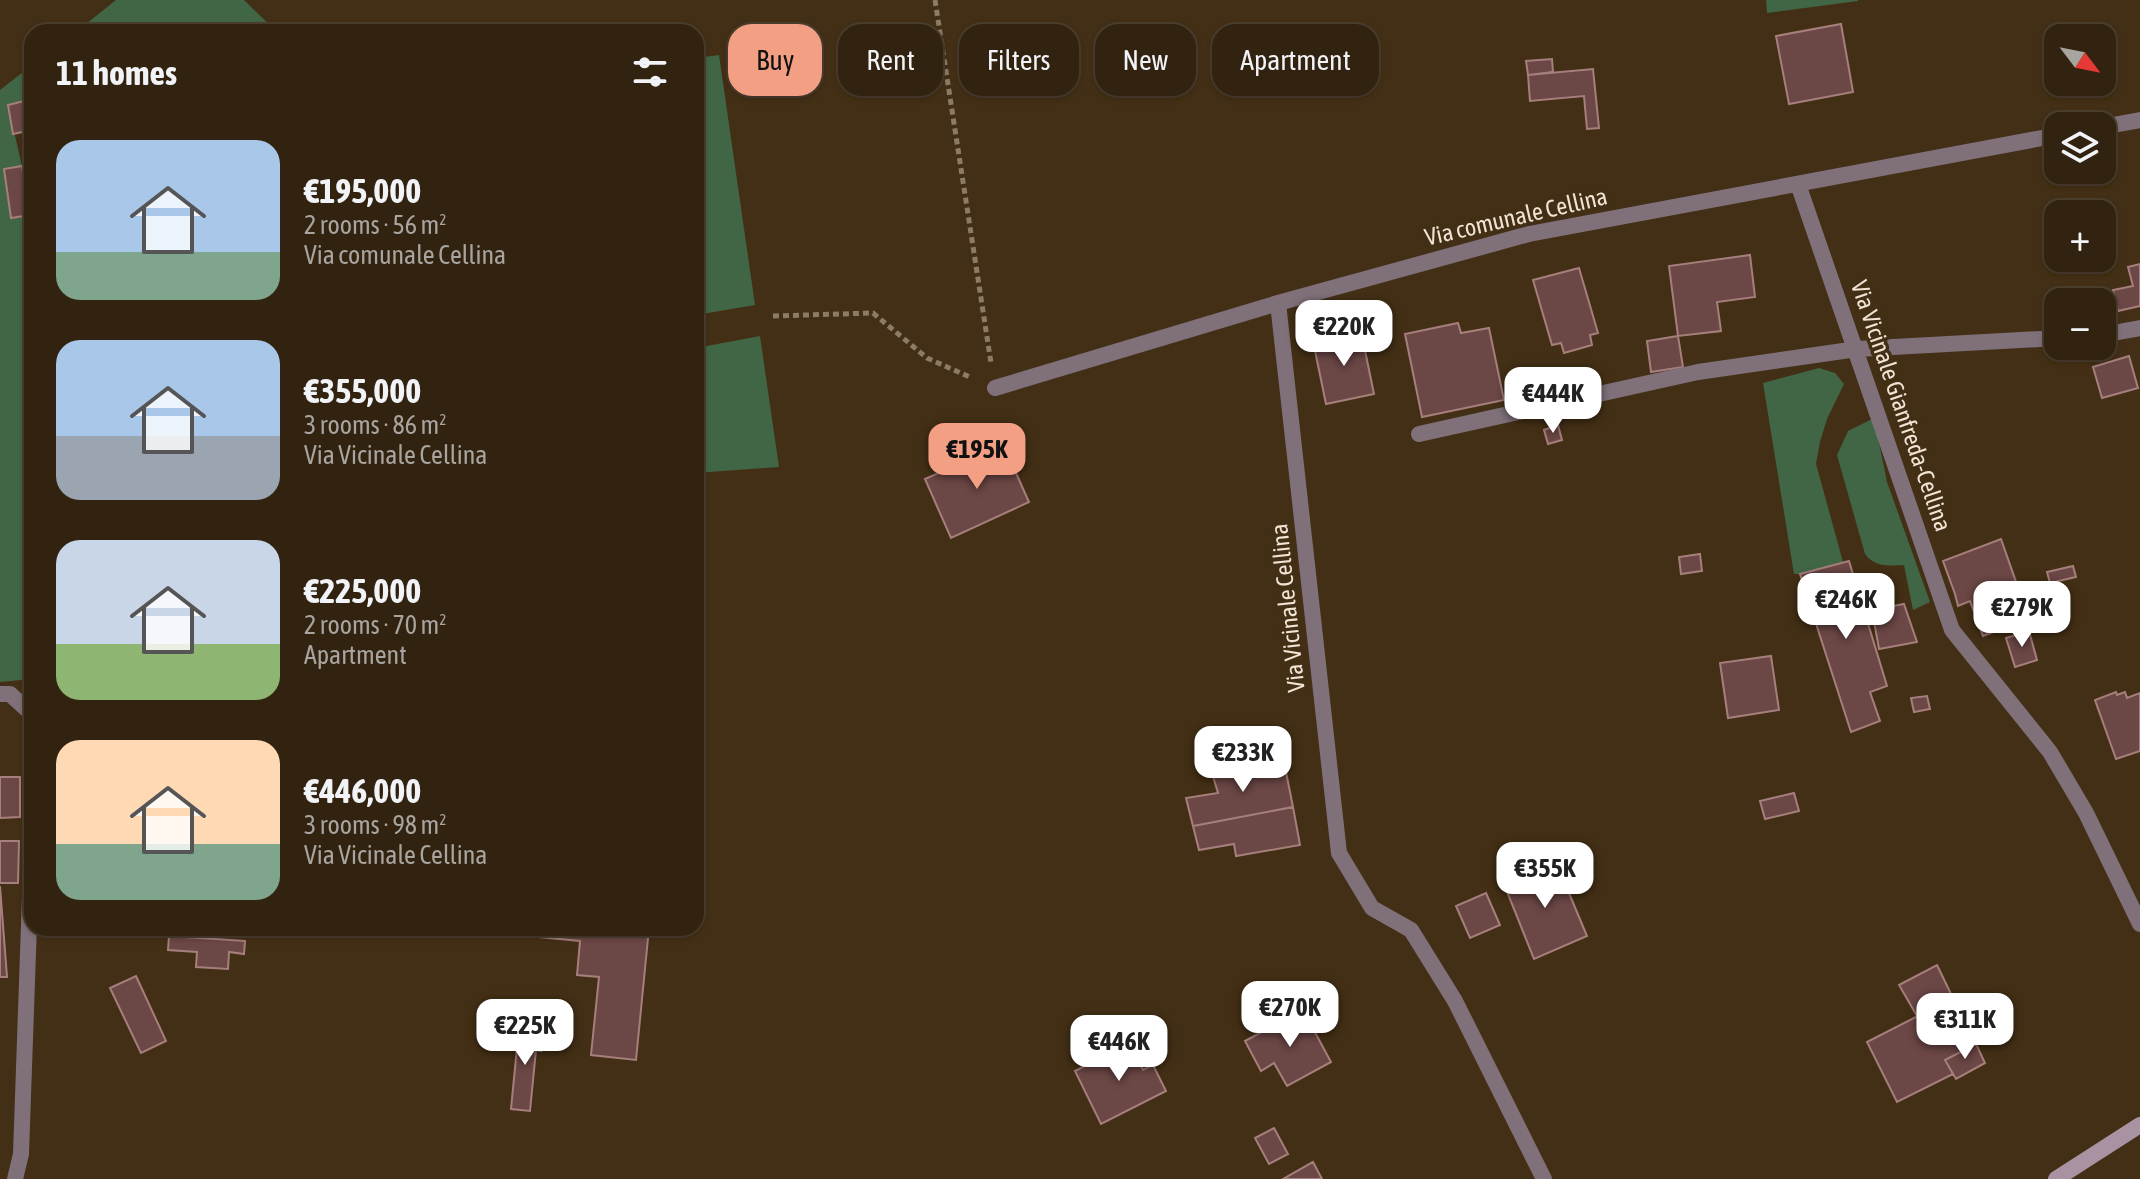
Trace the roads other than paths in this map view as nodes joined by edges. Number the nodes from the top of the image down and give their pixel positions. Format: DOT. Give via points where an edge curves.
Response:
graph roads {
  1 [pos="2140,120"];
  2 [pos="2116,124"];
  3 [pos="2044,138"];
  4 [pos="1798,184"];
  5 [pos="1278,303"];
  6 [pos="2140,328"];
  7 [pos="2116,332"];
  8 [pos="2044,339"];
  9 [pos="1857,349"];
  10 [pos="995,388"];
  11 [pos="1419,434"];
  12 [pos="0,694"];
  13 [pos="24,707"];
  14 [pos="2140,924"];
  15 [pos="29,936"];
  16 [pos="2140,1125"];
  17 [pos="15,1179"];
  18 [pos="1544,1179"];
  19 [pos="2056,1179"];
  1 -- 2 [label="street"];
  3 -- 4 [label="street, Via comunale Cellina"];
  4 -- 5 [label="street, Via comunale Cellina" via="1529,234"];
  4 -- 9 [label="street, Via Vicinale Gianfreda-Cellina"];
  5 -- 10 [label="street, Via comunale Cellina"];
  5 -- 18 [label="street, Via Vicinale Cellina" via="1339,853 1372,908 1411,930 1455,1001"];
  6 -- 7 [label="street"];
  8 -- 9 [label="street"];
  9 -- 11 [label="street" via="1698,372"];
  9 -- 14 [label="street, Via Vicinale Gianfreda-Cellina" via="1952,630 2050,752"];
  12 -- 13 [label="street" via="10,694"];
  15 -- 17 [label="street" via="21,1154"];
  16 -- 19 [label="street"];
}
